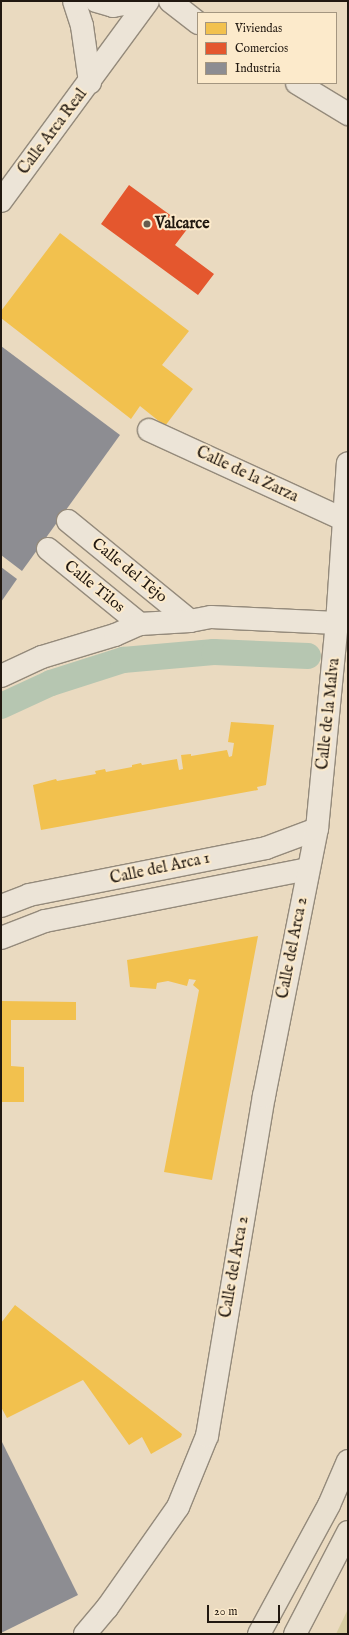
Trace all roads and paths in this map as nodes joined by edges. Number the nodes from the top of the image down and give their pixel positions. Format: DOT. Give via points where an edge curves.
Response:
graph roads {
  1 [pos="74,1"];
  2 [pos="96,1"];
  3 [pos="142,1"];
  4 [pos="148,1"];
  5 [pos="170,1"];
  6 [pos="197,22"];
  7 [pos="90,82"];
  8 [pos="299,84"];
  9 [pos="348,114"];
  10 [pos="1,201"];
  11 [pos="149,430"];
  12 [pos="348,463"];
  13 [pos="345,520"];
  14 [pos="68,521"];
  15 [pos="48,549"];
  16 [pos="190,621"];
  17 [pos="338,623"];
  18 [pos="140,624"];
  19 [pos="1,676"];
  20 [pos="317,829"];
  21 [pos="308,869"];
  22 [pos="1,906"];
  23 [pos="1,938"];
  24 [pos="348,1461"];
  25 [pos="348,1532"];
  26 [pos="85,1634"];
  27 [pos="259,1634"];
  28 [pos="295,1634"];
  1 -- 7 [label="street, Calle Arca Real" via="82,26"];
  2 -- 3 [label="street" via="113,6"];
  4 -- 7 [label="street, Calle Arca Real"];
  5 -- 6 [label="street"];
  7 -- 10 [label="street, Calle Arca Real"];
  8 -- 9 [label="street"];
  11 -- 13 [label="street, Calle de la Zarza"];
  12 -- 13 [label="street, Calle de la Malva"];
  13 -- 17 [label="street, Calle de la Malva"];
  14 -- 16 [label="street, Calle del Tejo"];
  15 -- 18 [label="street, Calle Tilos"];
  16 -- 17 [label="street" via="211,618"];
  16 -- 18 [label="street"];
  17 -- 20 [label="street, Calle de la Malva"];
  18 -- 19 [label="street" via="115,635 42,657"];
  20 -- 21 [label="street, Calle de la Malva"];
  20 -- 22 [label="street, Calle del Arca 1" via="266,848 29,895"];
  21 -- 23 [label="street, Calle del Arca 1" via="45,921"];
  21 -- 26 [label="street, Calle del Arca 2" via="264,1096 207,1436 178,1507 107,1608"];
  24 -- 27 [label="main road" via="329,1505"];
  25 -- 28 [label="main road"];
}
